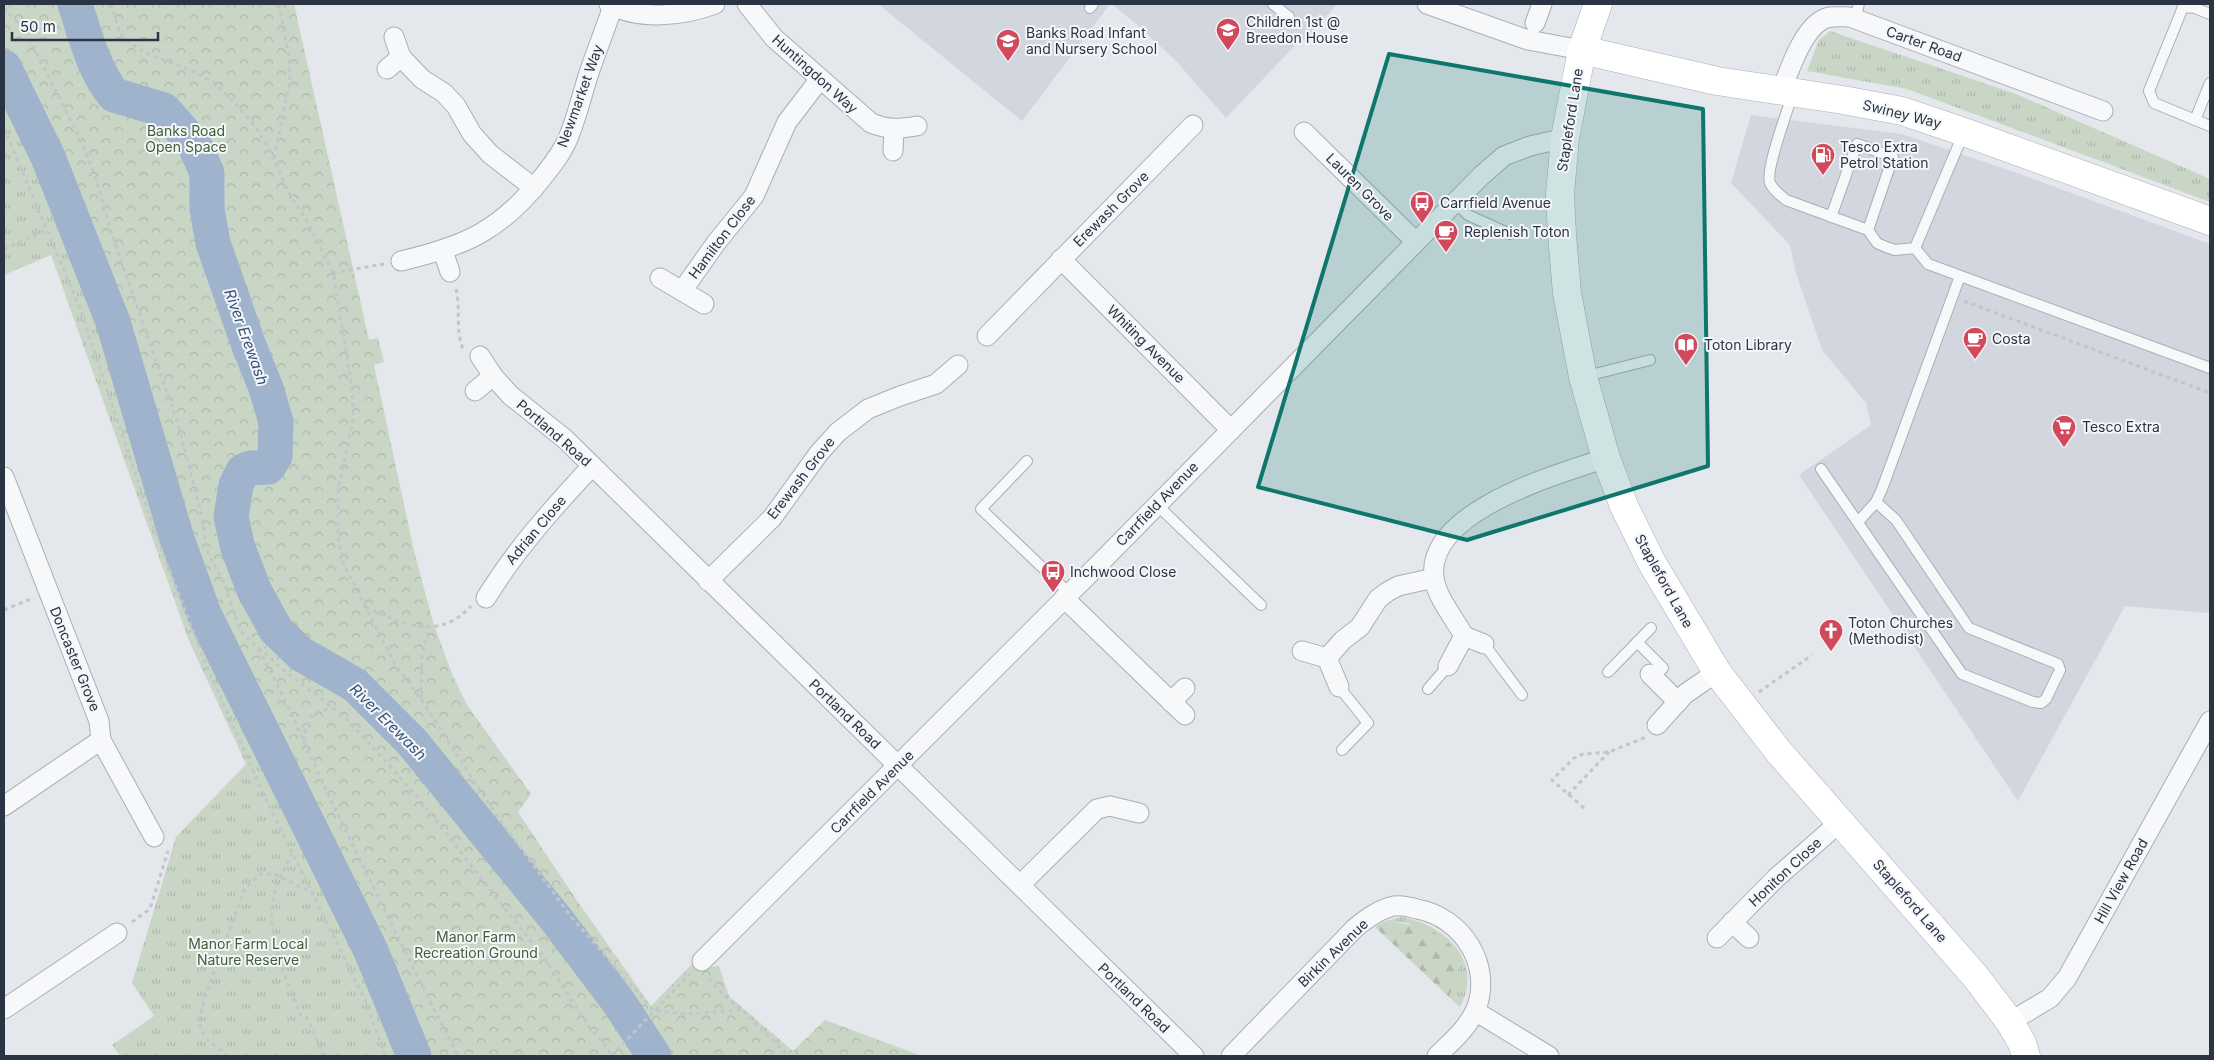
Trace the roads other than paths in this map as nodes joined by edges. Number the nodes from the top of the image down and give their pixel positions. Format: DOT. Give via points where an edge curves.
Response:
graph roads {
  1 [pos="715,4"];
  2 [pos="747,4"];
  3 [pos="1273,4"];
  4 [pos="1427,4"];
  5 [pos="1542,4"];
  6 [pos="1598,4"];
  7 [pos="611,5"];
  8 [pos="2182,5"];
  9 [pos="1857,11"];
  10 [pos="2210,14"];
  11 [pos="1289,17"];
  12 [pos="1535,23"];
  13 [pos="394,37"];
  14 [pos="1582,50"];
  15 [pos="820,79"];
  16 [pos="2210,83"];
  17 [pos="1787,92"];
  18 [pos="2103,111"];
  19 [pos="2195,120"];
  20 [pos="917,126"];
  21 [pos="1194,126"];
  22 [pos="2210,126"];
  23 [pos="894,130"];
  24 [pos="1304,132"];
  25 [pos="1964,132"];
  26 [pos="1564,138"];
  27 [pos="893,151"];
  28 [pos="534,188"];
  29 [pos="1455,202"];
  30 [pos="1830,217"];
  31 [pos="2210,221"];
  32 [pos="1868,230"];
  33 [pos="1510,234"];
  34 [pos="1416,242"];
  35 [pos="1915,248"];
  36 [pos="444,251"];
  37 [pos="1061,259"];
  38 [pos="401,260"];
  39 [pos="450,272"];
  40 [pos="1960,276"];
  41 [pos="660,278"];
  42 [pos="682,291"];
  43 [pos="704,304"];
  44 [pos="987,336"];
  45 [pos="480,356"];
  46 [pos="1650,360"];
  47 [pos="958,365"];
  48 [pos="2210,368"];
  49 [pos="493,376"];
  50 [pos="1582,377"];
  51 [pos="475,391"];
  52 [pos="1230,430"];
  53 [pos="1606,458"];
  54 [pos="1027,461"];
  55 [pos="592,466"];
  56 [pos="1822,469"];
  57 [pos="4,477"];
  58 [pos="1876,502"];
  59 [pos="1156,504"];
  60 [pos="1858,522"];
  61 [pos="1434,578"];
  62 [pos="708,581"];
  63 [pos="1067,595"];
  64 [pos="486,598"];
  65 [pos="1261,605"];
  66 [pos="1651,628"];
  67 [pos="1464,636"];
  68 [pos="1637,642"];
  69 [pos="1484,644"];
  70 [pos="1302,651"];
  71 [pos="1327,658"];
  72 [pos="1448,666"];
  73 [pos="1608,672"];
  74 [pos="1717,672"];
  75 [pos="1652,676"];
  76 [pos="1339,687"];
  77 [pos="1185,688"];
  78 [pos="1428,688"];
  79 [pos="1522,695"];
  80 [pos="1678,702"];
  81 [pos="2210,722"];
  82 [pos="1657,725"];
  83 [pos="101,740"];
  84 [pos="1342,750"];
  85 [pos="899,765"];
  86 [pos="4,806"];
  87 [pos="1139,814"];
  88 [pos="1840,822"];
  89 [pos="154,837"];
  90 [pos="1020,885"];
  91 [pos="1732,922"];
  92 [pos="117,933"];
  93 [pos="1717,938"];
  94 [pos="1749,938"];
  95 [pos="702,961"];
  96 [pos="4,1009"];
  97 [pos="1475,1011"];
  98 [pos="2010,1022"];
  99 [pos="1194,1056"];
  100 [pos="1231,1056"];
  101 [pos="1437,1056"];
  102 [pos="1549,1056"];
  103 [pos="2026,1056"];
  1 -- 7 [label="street" via="668,14 642,14"];
  2 -- 15 [label="street, Huntingdon Way" via="770,34"];
  3 -- 11 [label="lane"];
  4 -- 14 [label="street" via="1528,40"];
  5 -- 12 [label="street"];
  6 -- 14 [label="main road, Stapleford Lane"];
  7 -- 28 [label="street, Newmarket Way" via="568,137"];
  8 -- 10 [label="lane"];
  8 -- 19 [label="lane" via="2149,91 2154,103"];
  9 -- 17 [label="street, Carter Road" via="1823,19 1813,27 1793,61"];
  9 -- 18 [label="street, Carter Road"];
  13 -- 28 [label="street" via="394,63 451,100 472,134 490,154"];
  14 -- 17 [label="main road, Swiney Way" via="1717,81"];
  14 -- 26 [label="main road, Stapleford Lane"];
  15 -- 23 [label="street, Huntingdon Way" via="871,123"];
  15 -- 42 [label="street, Hamilton Close" via="787,122 754,196"];
  16 -- 19 [label="lane"];
  17 -- 25 [label="main road, Swiney Way" via="1902,111"];
  17 -- 30 [label="lane" via="1770,182 1786,200"];
  19 -- 22 [label="lane"];
  20 -- 23 [label="street, Huntingdon Way"];
  21 -- 37 [label="street, Erewash Grove"];
  23 -- 27 [label="street"];
  24 -- 34 [label="street, Lauren Grove"];
  25 -- 31 [label="main road, Swiney Way"];
  25 -- 35 [label="lane"];
  26 -- 29 [label="street, Carrfield Avenue" via="1504,156"];
  26 -- 50 [label="main road, Stapleford Lane" via="1560,194 1562,235 1567,293"];
  28 -- 36 [label="street, Newmarket Way" via="500,222"];
  29 -- 33 [label="lane" via="1468,215"];
  29 -- 34 [label="street, Carrfield Avenue"];
  30 -- 32 [label="lane"];
  30 -- 32 [label="lane" via="1857,144 1893,157"];
  32 -- 35 [label="lane" via="1877,243 1886,247 1895,250"];
  34 -- 52 [label="street, Carrfield Avenue"];
  35 -- 40 [label="lane" via="1928,264"];
  36 -- 38 [label="street, Newmarket Way"];
  36 -- 39 [label="street"];
  37 -- 44 [label="street, Erewash Grove"];
  37 -- 52 [label="street, Whiting Avenue"];
  40 -- 48 [label="lane"];
  40 -- 58 [label="lane"];
  41 -- 42 [label="street, Hamilton Close"];
  42 -- 43 [label="street, Hamilton Close"];
  45 -- 49 [label="street, Portland Road"];
  46 -- 50 [label="lane"];
  47 -- 62 [label="street, Erewash Grove" via="936,384 868,409 838,432 818,453 772,518"];
  49 -- 51 [label="street"];
  49 -- 55 [label="street, Portland Road" via="521,406 547,423"];
  50 -- 53 [label="main road, Stapleford Lane"];
  52 -- 59 [label="street, Carrfield Avenue"];
  53 -- 61 [label="street" via="1526,485 1474,515 1446,538 1436,556"];
  53 -- 74 [label="main road, Stapleford Lane" via="1638,536"];
  54 -- 63 [label="lane" via="981,509"];
  55 -- 62 [label="street, Portland Road"];
  55 -- 64 [label="street, Adrian Close" via="540,522"];
  56 -- 60 [label="lane"];
  57 -- 83 [label="street, Doncaster Grove" via="99,721"];
  58 -- 60 [label="lane"];
  58 -- 60 [label="lane" via="1896,520 1969,628 2058,664 2060,670 2046,699 2041,703 2033,702 1962,674"];
  59 -- 63 [label="street, Carrfield Avenue"];
  59 -- 65 [label="lane"];
  61 -- 67 [label="street"];
  61 -- 71 [label="street" via="1398,586 1387,592 1378,599 1360,627"];
  62 -- 85 [label="street, Portland Road"];
  63 -- 77 [label="street" via="1178,708"];
  63 -- 85 [label="street, Carrfield Avenue"];
  66 -- 68 [label="lane"];
  67 -- 69 [label="street"];
  67 -- 72 [label="street"];
  68 -- 73 [label="lane"];
  68 -- 75 [label="lane" via="1662,668"];
  69 -- 79 [label="lane"];
  70 -- 71 [label="street"];
  71 -- 76 [label="street"];
  72 -- 78 [label="lane"];
  74 -- 80 [label="street"];
  74 -- 88 [label="main road, Stapleford Lane"];
  75 -- 80 [label="street"];
  76 -- 84 [label="lane" via="1368,723"];
  80 -- 82 [label="street"];
  81 -- 98 [label="street, Hill View Road" via="2067,978 2050,998"];
  83 -- 86 [label="street"];
  83 -- 89 [label="street, Doncaster Grove"];
  85 -- 90 [label="street, Portland Road"];
  85 -- 95 [label="street, Carrfield Avenue"];
  87 -- 90 [label="street" via="1110,806 1097,809"];
  88 -- 91 [label="street, Honiton Close"];
  88 -- 98 [label="main road, Stapleford Lane" via="1975,976"];
  90 -- 99 [label="street, Portland Road"];
  91 -- 93 [label="street, Honiton Close"];
  91 -- 94 [label="street"];
  92 -- 96 [label="street"];
  97 -- 100 [label="street, Birkin Avenue" via="1480,991 1479,965 1465,937 1454,925 1438,916 1424,910 1396,906 1369,916 1354,928"];
  97 -- 101 [label="street, Birkin Avenue" via="1461,1032"];
  97 -- 102 [label="street"];
  98 -- 103 [label="main road, Stapleford Lane"];
}
